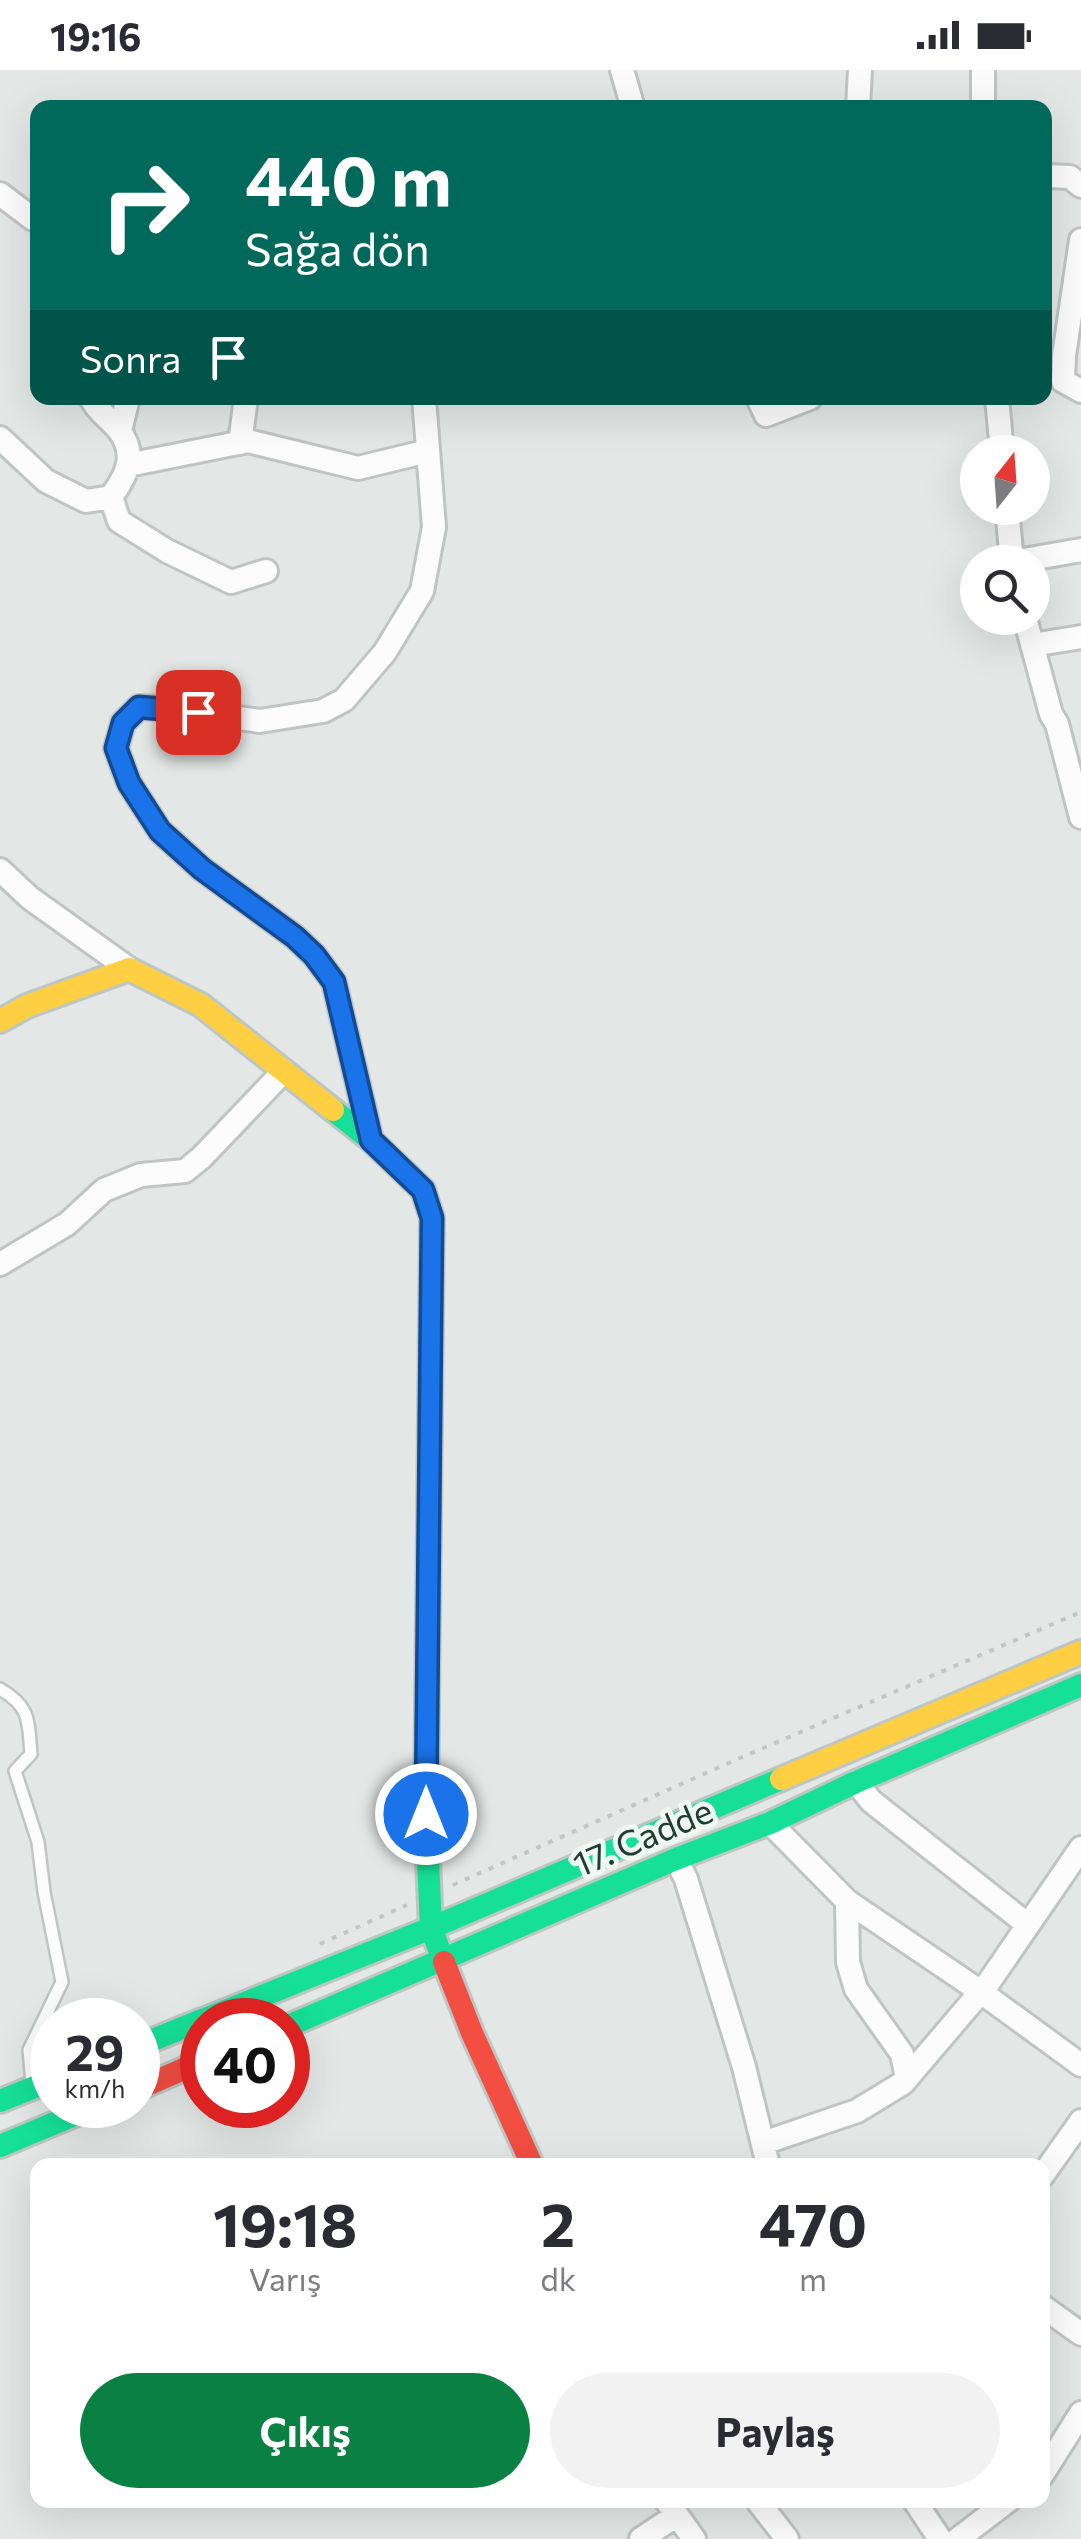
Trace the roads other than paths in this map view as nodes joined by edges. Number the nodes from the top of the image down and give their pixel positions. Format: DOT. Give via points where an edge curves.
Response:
graph roads {
  1 [pos="622,70"];
  2 [pos="860,70"];
  3 [pos="984,70"];
  4 [pos="631,100"];
  5 [pos="858,100"];
  6 [pos="982,100"];
  7 [pos="1052,176"];
  8 [pos="1081,186"];
  9 [pos="0,194"];
  10 [pos="30,217"];
  11 [pos="1081,240"];
  12 [pos="1081,391"];
  13 [pos="95,405"];
  14 [pos="126,405"];
  15 [pos="245,405"];
  16 [pos="425,405"];
  17 [pos="762,405"];
  18 [pos="791,405"];
  19 [pos="998,405"];
  20 [pos="120,431"];
  21 [pos="1000,435"];
  22 [pos="0,438"];
  23 [pos="240,443"];
  24 [pos="428,451"];
  25 [pos="128,465"];
  26 [pos="111,497"];
  27 [pos="1009,525"];
  28 [pos="1081,550"];
  29 [pos="266,571"];
  30 [pos="1029,635"];
  31 [pos="1081,636"];
  32 [pos="1032,645"];
  33 [pos="1081,719"];
  34 [pos="1057,724"];
  35 [pos="1081,817"];
  36 [pos="0,870"];
  37 [pos="129,968"];
  38 [pos="0,1021"];
  39 [pos="284,1071"];
  40 [pos="371,1140"];
  41 [pos="4,1254"];
  42 [pos="1081,1652"];
  43 [pos="1081,1684"];
  44 [pos="0,1689"];
  45 [pos="856,1782"];
  46 [pos="770,1823"];
  47 [pos="1081,1848"];
  48 [pos="676,1859"];
  49 [pos="847,1902"];
  50 [pos="1028,1925"];
  51 [pos="431,1928"];
  52 [pos="443,1961"];
  53 [pos="981,1992"];
  54 [pos="54,1998"];
  55 [pos="258,1998"];
  56 [pos="310,2017"];
  57 [pos="1081,2064"];
  58 [pos="907,2078"];
  59 [pos="30,2089"];
  60 [pos="0,2102"];
  61 [pos="1081,2121"];
  62 [pos="43,2128"];
  63 [pos="0,2146"];
  64 [pos="765,2154"];
  65 [pos="529,2158"];
  66 [pos="1050,2165"];
  67 [pos="1050,2318"];
  68 [pos="1081,2334"];
  69 [pos="1081,2413"];
  70 [pos="1050,2462"];
  71 [pos="671,2508"];
  72 [pos="763,2508"];
  73 [pos="919,2508"];
  74 [pos="999,2508"];
  75 [pos="640,2539"];
  76 [pos="694,2539"];
  77 [pos="787,2539"];
  78 [pos="940,2539"];
  79 [pos="958,2539"];
  1 -- 4 [label="street"];
  2 -- 5 [label="street"];
  3 -- 6 [label="street"];
  7 -- 8 [label="street" via="1070,177"];
  9 -- 10 [label="street"];
  11 -- 12 [label="street" via="1063,382"];
  13 -- 20 [label="street"];
  14 -- 20 [label="street"];
  15 -- 23 [label="street"];
  16 -- 24 [label="street"];
  17 -- 18 [label="street" via="766,414"];
  19 -- 21 [label="street"];
  20 -- 25 [label="street"];
  22 -- 26 [label="street" via="46,481 86,501"];
  23 -- 24 [label="street" via="358,468"];
  23 -- 25 [label="street"];
  24 -- 40 [label="street" via="434,527 422,591 385,652 344,700 323,711 260,720 139,707 123,723 116,748 160,831 295,937 334,982"];
  25 -- 26 [label="street"];
  26 -- 29 [label="street" via="118,521 231,582"];
  27 -- 28 [label="street" via="1012,562"];
  30 -- 32 [label="street"];
  31 -- 32 [label="street"];
  32 -- 34 [label="street"];
  33 -- 34 [label="street"];
  34 -- 35 [label="street"];
  36 -- 37 [label="street"];
  37 -- 38 [label="street"];
  37 -- 39 [label="street" via="200,1005"];
  39 -- 40 [label="street"];
  39 -- 41 [label="street" via="185,1171 142,1175 104,1190 67,1224"];
  40 -- 51 [label="street" via="423,1190 432,1218 426,1814"];
  42 -- 51 [label="street, 17. Cadde"];
  43 -- 45 [label="street, 17. Cadde"];
  44 -- 54 [label="lane" via="17,1699 28,1720 31,1754 16,1770 38,1842 62,1982"];
  45 -- 46 [label="street, 17. Cadde"];
  45 -- 50 [label="street"];
  46 -- 48 [label="street, 17. Cadde"];
  46 -- 49 [label="street"];
  47 -- 50 [label="street"];
  48 -- 52 [label="street, 17. Cadde"];
  48 -- 64 [label="street"];
  49 -- 53 [label="street"];
  49 -- 58 [label="street" via="848,1962 856,1989 902,2054"];
  50 -- 53 [label="street"];
  51 -- 52 [label="street"];
  51 -- 55 [label="street, 17. Cadde"];
  52 -- 56 [label="street, 17. Cadde"];
  52 -- 65 [label="street"];
  53 -- 57 [label="street"];
  53 -- 58 [label="street"];
  58 -- 64 [label="street" via="857,2111"];
  59 -- 60 [label="street"];
  61 -- 66 [label="street"];
  62 -- 63 [label="street"];
  67 -- 68 [label="street"];
  69 -- 70 [label="street"];
  71 -- 75 [label="street"];
  71 -- 76 [label="street"];
  72 -- 77 [label="street"];
  73 -- 78 [label="street"];
  74 -- 79 [label="street"];
}
